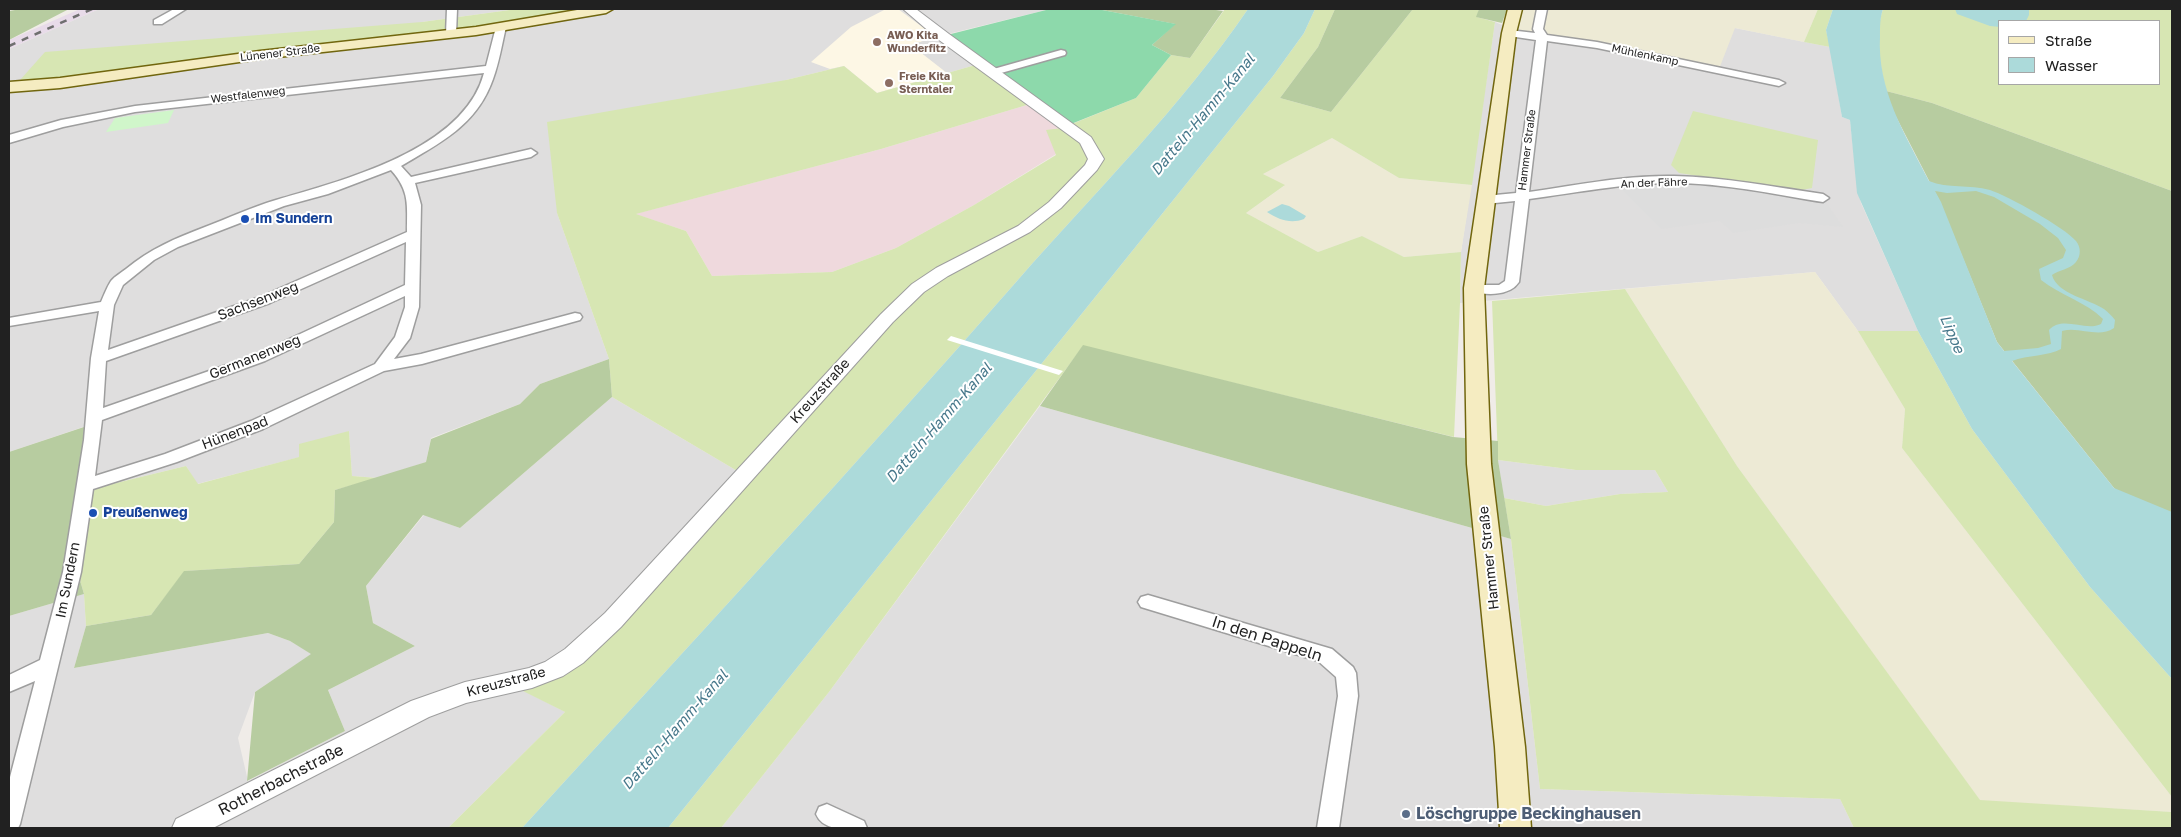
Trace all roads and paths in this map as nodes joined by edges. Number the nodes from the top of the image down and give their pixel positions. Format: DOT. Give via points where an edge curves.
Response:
graph roads {
  1 [pos="182,9"];
  2 [pos="452,9"];
  3 [pos="606,9"];
  4 [pos="913,9"];
  5 [pos="1515,9"];
  6 [pos="1542,9"];
  7 [pos="158,22"];
  8 [pos="501,27"];
  9 [pos="1510,32"];
  10 [pos="451,34"];
  11 [pos="1542,36"];
  12 [pos="1060,53"];
  13 [pos="490,69"];
  14 [pos="994,72"];
  15 [pos="1779,83"];
  16 [pos="9,87"];
  17 [pos="9,139"];
  18 [pos="531,153"];
  19 [pos="393,165"];
  20 [pos="408,181"];
  21 [pos="1520,198"];
  22 [pos="1823,198"];
  23 [pos="1485,200"];
  24 [pos="413,234"];
  25 [pos="412,287"];
  26 [pos="1474,288"];
  27 [pos="107,305"];
  28 [pos="575,317"];
  29 [pos="9,322"];
  30 [pos="99,358"];
  31 [pos="380,367"];
  32 [pos="94,417"];
  33 [pos="85,485"];
  34 [pos="1148,602"];
  35 [pos="48,665"];
  36 [pos="9,684"];
  37 [pos="350,745"];
  38 [pos="827,814"];
  39 [pos="9,824"];
  40 [pos="186,828"];
  41 [pos="856,828"];
  42 [pos="1328,828"];
  43 [pos="1516,828"];
  1 -- 7 [label="street"];
  2 -- 10 [label="street"];
  3 -- 8 [label="main road, Lünener Straße"];
  4 -- 14 [label="street, Kreuzstraße"];
  5 -- 9 [label="main road, Hammer Straße"];
  6 -- 11 [label="street, Hammer Straße" via="1538,29"];
  8 -- 10 [label="main road, Lünener Straße"];
  8 -- 13 [label="street, Im Sundern"];
  9 -- 11 [label="street, Mühlenkamp"];
  9 -- 23 [label="main road, Hammer Straße"];
  10 -- 16 [label="main road, Lünener Straße"];
  11 -- 15 [label="street, Mühlenkamp"];
  11 -- 21 [label="street, Hammer Straße"];
  12 -- 14 [label="street"];
  13 -- 17 [label="street, Westfalenweg" via="135,109 61,124"];
  13 -- 19 [label="street, Im Sundern" via="479,99 464,119 437,140"];
  14 -- 37 [label="street, Kreuzstraße" via="1086,140 1094,151 1096,159 1092,168 1076,185 1024,229 918,288 881,324 613,620 574,656 532,678 441,700"];
  18 -- 20 [label="street"];
  19 -- 20 [label="street, Hünenpad"];
  19 -- 27 [label="street, Im Sundern" via="261,210 163,249 117,282"];
  20 -- 24 [label="street, Hünenpad" via="414,206"];
  21 -- 22 [label="street, An der Fähre" via="1653,180 1698,181"];
  21 -- 23 [label="street, An der Fähre"];
  21 -- 26 [label="street, Hammer Straße" via="1512,282 1500,289"];
  23 -- 26 [label="main road, Hammer Straße"];
  24 -- 25 [label="street, Hünenpad"];
  24 -- 30 [label="street, Sachsenweg" via="265,300"];
  25 -- 31 [label="street, Hünenpad" via="412,307 402,338"];
  25 -- 32 [label="street, Germanenweg" via="260,358"];
  26 -- 43 [label="main road, Hammer Straße" via="1479,464"];
  27 -- 29 [label="street"];
  27 -- 30 [label="street, Im Sundern"];
  28 -- 31 [label="street, Hünenpad" via="422,359"];
  30 -- 32 [label="street, Im Sundern"];
  31 -- 33 [label="street, Hünenpad" via="257,425 171,458"];
  32 -- 33 [label="street, Im Sundern"];
  33 -- 35 [label="street, Im Sundern" via="72,572"];
  34 -- 42 [label="street, In den Pappeln" via="1325,655 1346,672 1348,696"];
  35 -- 36 [label="street"];
  35 -- 39 [label="street, Im Sundern"];
  37 -- 40 [label="street, Rotherbachstraße"];
  38 -- 41 [label="street"];
}
